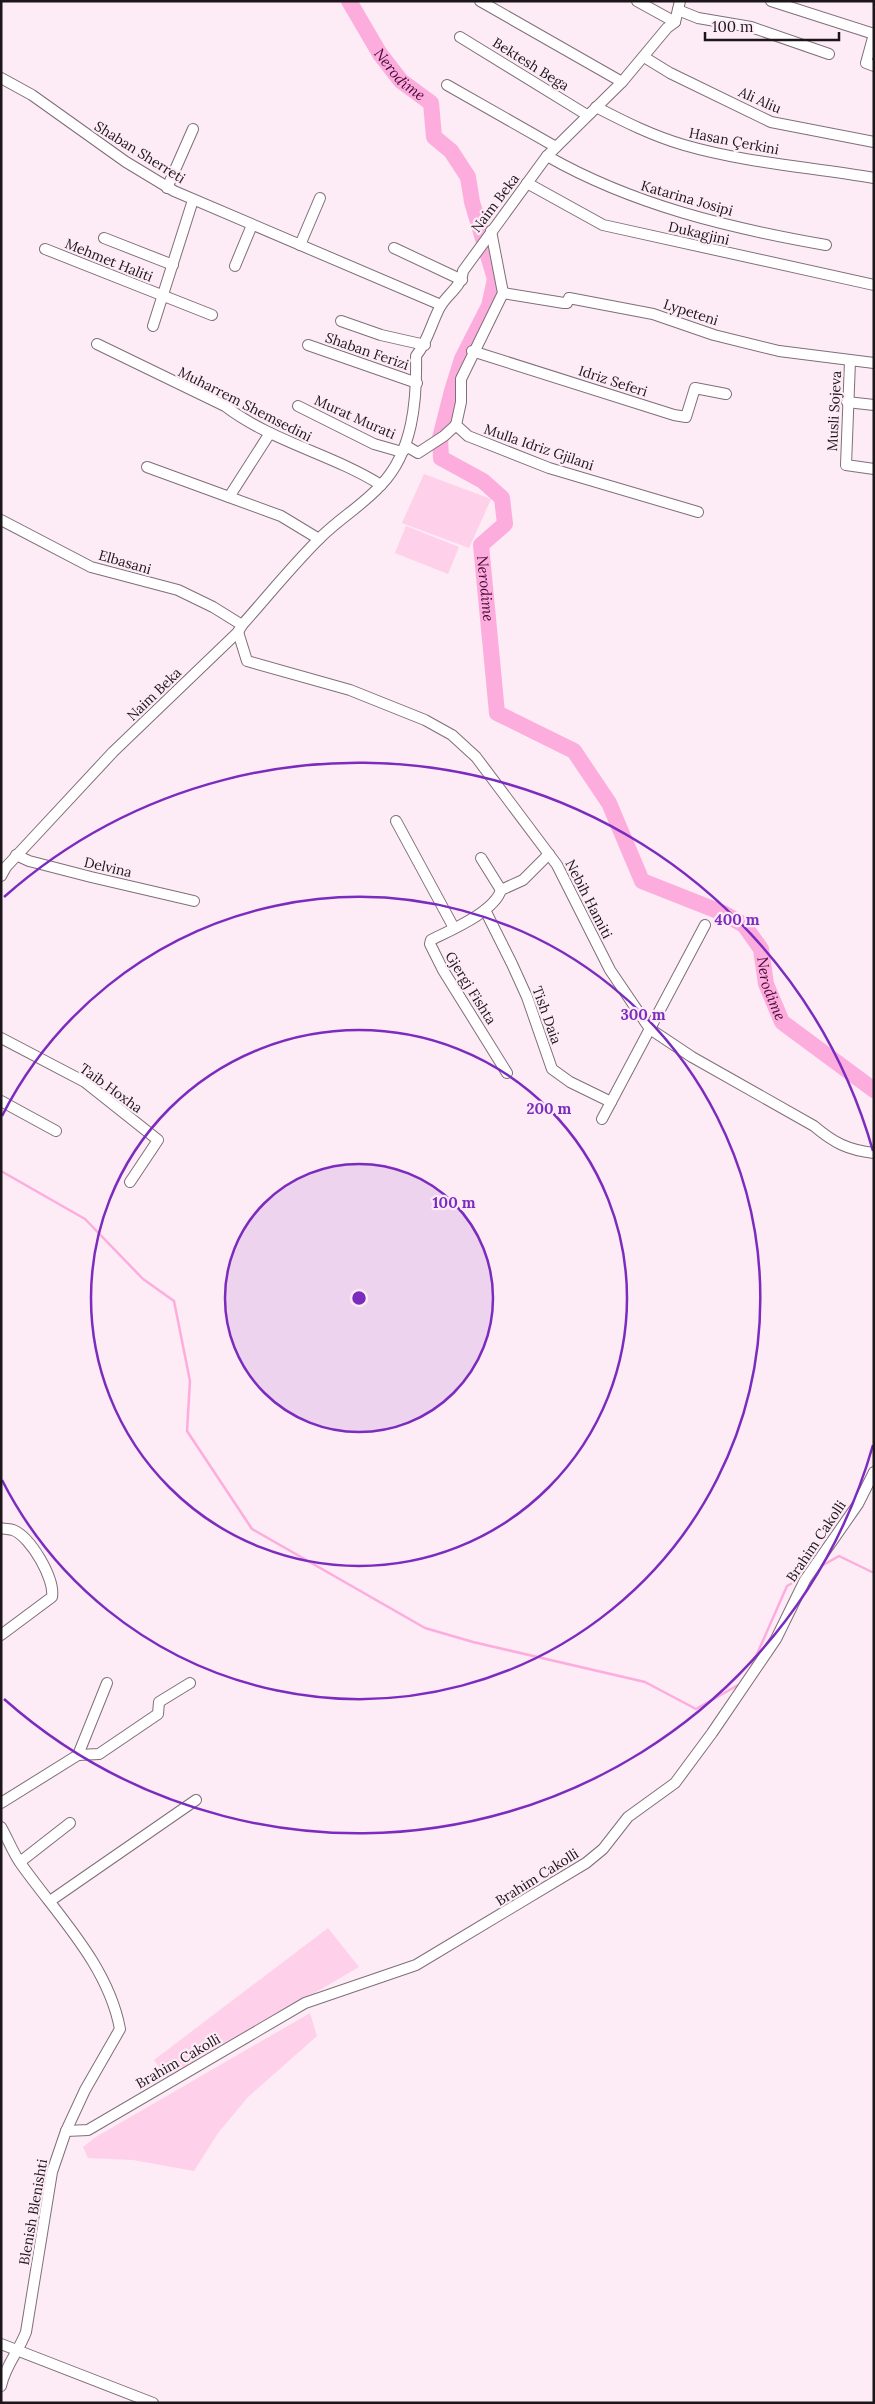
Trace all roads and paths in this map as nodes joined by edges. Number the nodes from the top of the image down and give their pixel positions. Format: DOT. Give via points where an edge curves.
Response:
graph roads {
  1 [pos="480,1"];
  2 [pos="637,1"];
  3 [pos="771,1"];
  4 [pos="679,5"];
  5 [pos="675,22"];
  6 [pos="874,34"];
  7 [pos="460,37"];
  8 [pos="829,54"];
  9 [pos="644,57"];
  10 [pos="874,66"];
  11 [pos="1,78"];
  12 [pos="622,82"];
  13 [pos="447,84"];
  14 [pos="596,106"];
  15 [pos="587,115"];
  16 [pos="193,129"];
  17 [pos="874,142"];
  18 [pos="556,146"];
  19 [pos="547,156"];
  20 [pos="874,178"];
  21 [pos="527,183"];
  22 [pos="168,188"];
  23 [pos="320,198"];
  24 [pos="193,200"];
  25 [pos="252,226"];
  26 [pos="491,231"];
  27 [pos="104,238"];
  28 [pos="300,245"];
  29 [pos="826,245"];
  30 [pos="394,248"];
  31 [pos="45,249"];
  32 [pos="173,265"];
  33 [pos="235,266"];
  34 [pos="462,280"];
  35 [pos="874,285"];
  36 [pos="503,293"];
  37 [pos="162,296"];
  38 [pos="441,305"];
  39 [pos="212,315"];
  40 [pos="341,321"];
  41 [pos="153,326"];
  42 [pos="97,344"];
  43 [pos="308,345"];
  44 [pos="426,345"];
  45 [pos="472,352"];
  46 [pos="850,361"];
  47 [pos="874,363"];
  48 [pos="417,383"];
  49 [pos="726,394"];
  50 [pos="847,402"];
  51 [pos="874,405"];
  52 [pos="298,406"];
  53 [pos="456,425"];
  54 [pos="270,432"];
  55 [pos="402,452"];
  56 [pos="147,467"];
  57 [pos="874,469"];
  58 [pos="381,485"];
  59 [pos="229,497"];
  60 [pos="698,512"];
  61 [pos="1,520"];
  62 [pos="319,539"];
  63 [pos="240,628"];
  64 [pos="396,822"];
  65 [pos="549,854"];
  66 [pos="16,855"];
  67 [pos="480,858"];
  68 [pos="3,869"];
  69 [pos="501,890"];
  70 [pos="194,901"];
  71 [pos="485,910"];
  72 [pos="706,925"];
  73 [pos="454,928"];
  74 [pos="650,1028"];
  75 [pos="1,1038"];
  76 [pos="507,1073"];
  77 [pos="1,1101"];
  78 [pos="611,1102"];
  79 [pos="602,1119"];
  80 [pos="56,1131"];
  81 [pos="874,1153"];
  82 [pos="130,1182"];
  83 [pos="874,1472"];
  84 [pos="1,1528"];
  85 [pos="1,1634"];
  86 [pos="107,1683"];
  87 [pos="190,1683"];
  88 [pos="78,1755"];
  89 [pos="196,1800"];
  90 [pos="1,1803"];
  91 [pos="70,1823"];
  92 [pos="1,1827"];
  93 [pos="20,1862"];
  94 [pos="50,1901"];
  95 [pos="66,2132"];
  96 [pos="1,2344"];
  97 [pos="20,2349"];
  98 [pos="1,2386"];
  99 [pos="153,2403"];
  1 -- 12 [label="street"];
  2 -- 5 [label="street"];
  3 -- 6 [label="street"];
  4 -- 5 [label="street"];
  4 -- 8 [label="street" via="698,18 751,27"];
  5 -- 9 [label="street, Naim Beka"];
  6 -- 10 [label="street" via="866,62"];
  7 -- 15 [label="street, Bektesh Bega"];
  9 -- 12 [label="street, Naim Beka"];
  9 -- 17 [label="street, Ali Aliu" via="771,122"];
  11 -- 22 [label="street, Shaban Sherreti" via="32,95"];
  12 -- 14 [label="street, Naim Beka"];
  13 -- 18 [label="street"];
  14 -- 15 [label="street, Naim Beka"];
  14 -- 20 [label="street, Hasan Çerkini" via="639,129 684,145 742,159"];
  15 -- 18 [label="street, Naim Beka"];
  16 -- 22 [label="street"];
  18 -- 19 [label="street, Naim Beka"];
  19 -- 21 [label="street, Naim Beka"];
  19 -- 29 [label="street, Katarina Josipi" via="584,178 641,201 701,218"];
  21 -- 26 [label="street, Naim Beka"];
  21 -- 35 [label="street, Dukagjini" via="603,225"];
  22 -- 24 [label="street, Shaban Sherreti"];
  23 -- 28 [label="street"];
  24 -- 25 [label="street, Shaban Sherreti"];
  24 -- 32 [label="street"];
  25 -- 28 [label="street, Shaban Sherreti"];
  25 -- 33 [label="street"];
  26 -- 34 [label="street, Naim Beka" via="463,271"];
  26 -- 36 [label="street"];
  27 -- 32 [label="street"];
  28 -- 38 [label="street, Shaban Sherreti"];
  30 -- 34 [label="street"];
  31 -- 37 [label="street, Mehmet Haliti"];
  32 -- 37 [label="street"];
  34 -- 38 [label="street, Naim Beka"];
  36 -- 45 [label="street"];
  36 -- 46 [label="street, Lypeteni" via="564,303 569,298 607,304 779,351"];
  37 -- 39 [label="street, Mehmet Haliti"];
  37 -- 41 [label="street"];
  38 -- 44 [label="street, Naim Beka"];
  40 -- 44 [label="street"];
  42 -- 54 [label="street, Muharrem Shemsedini" via="225,406 242,419"];
  43 -- 48 [label="street, Shaban Ferizi"];
  44 -- 48 [label="street, Naim Beka" via="416,356"];
  45 -- 49 [label="street, Idriz Seferi" via="686,417 695,388"];
  45 -- 53 [label="street" via="460,379"];
  46 -- 47 [label="street, Lypeteni"];
  46 -- 50 [label="street, Musli Sojeva"];
  48 -- 55 [label="street, Naim Beka" via="409,433"];
  50 -- 51 [label="street"];
  50 -- 57 [label="street, Musli Sojeva" via="846,465"];
  52 -- 55 [label="street, Murat Murati" via="374,444"];
  53 -- 55 [label="street" via="418,453 408,447"];
  53 -- 60 [label="street, Mulla Idriz Gjilani" via="468,436 549,468"];
  54 -- 58 [label="street, Muharrem Shemsedini" via="358,471"];
  54 -- 59 [label="street"];
  55 -- 58 [label="street, Naim Beka"];
  56 -- 59 [label="street"];
  58 -- 62 [label="street, Naim Beka"];
  59 -- 62 [label="street" via="281,516"];
  61 -- 63 [label="street, Elbasani" via="91,567 178,590 213,607"];
  62 -- 63 [label="street, Naim Beka"];
  63 -- 65 [label="street, Nebih Hamiti" via="247,661 359,694 425,720 452,735 476,757"];
  63 -- 66 [label="street, Naim Beka" via="113,752"];
  64 -- 73 [label="street"];
  65 -- 69 [label="street, Gjergj Fishta" via="523,880"];
  65 -- 74 [label="street, Nebih Hamiti" via="610,970"];
  66 -- 68 [label="street, Naim Beka"];
  66 -- 70 [label="street, Delvina" via="29,861"];
  67 -- 69 [label="street"];
  69 -- 71 [label="street, Gjergj Fishta"];
  71 -- 73 [label="street, Gjergj Fishta"];
  71 -- 78 [label="street, Tish Daia" via="523,989 552,1069 570,1082"];
  72 -- 74 [label="street"];
  73 -- 76 [label="street, Gjergj Fishta" via="432,940 430,948"];
  74 -- 78 [label="street"];
  74 -- 81 [label="street, Nebih Hamiti" via="692,1057 814,1126 827,1138 850,1150"];
  75 -- 82 [label="street, Taib Hoxha" via="85,1082 158,1140"];
  77 -- 80 [label="street"];
  78 -- 79 [label="street"];
  83 -- 95 [label="street, Brahim Cakolli" via="858,1504 805,1580 776,1640 712,1733 675,1783 628,1817 603,1849 586,1864 416,1964 305,2003 88,2130"];
  84 -- 85 [label="street" via="15,1531 36,1552 54,1587 52,1597"];
  86 -- 88 [label="street"];
  87 -- 88 [label="street" via="159,1702 158,1714 100,1754"];
  88 -- 90 [label="street"];
  89 -- 94 [label="street"];
  91 -- 93 [label="street"];
  92 -- 93 [label="street, Blenish Blenishti"];
  93 -- 94 [label="street, Blenish Blenishti"];
  94 -- 95 [label="street, Blenish Blenishti" via="102,1975 116,2006 120,2029 85,2090"];
  95 -- 97 [label="street, Blenish Blenishti" via="52,2172 26,2332"];
  96 -- 97 [label="street"];
  97 -- 98 [label="street, Blenish Blenishti" via="4,2374"];
  97 -- 99 [label="street"];
}
